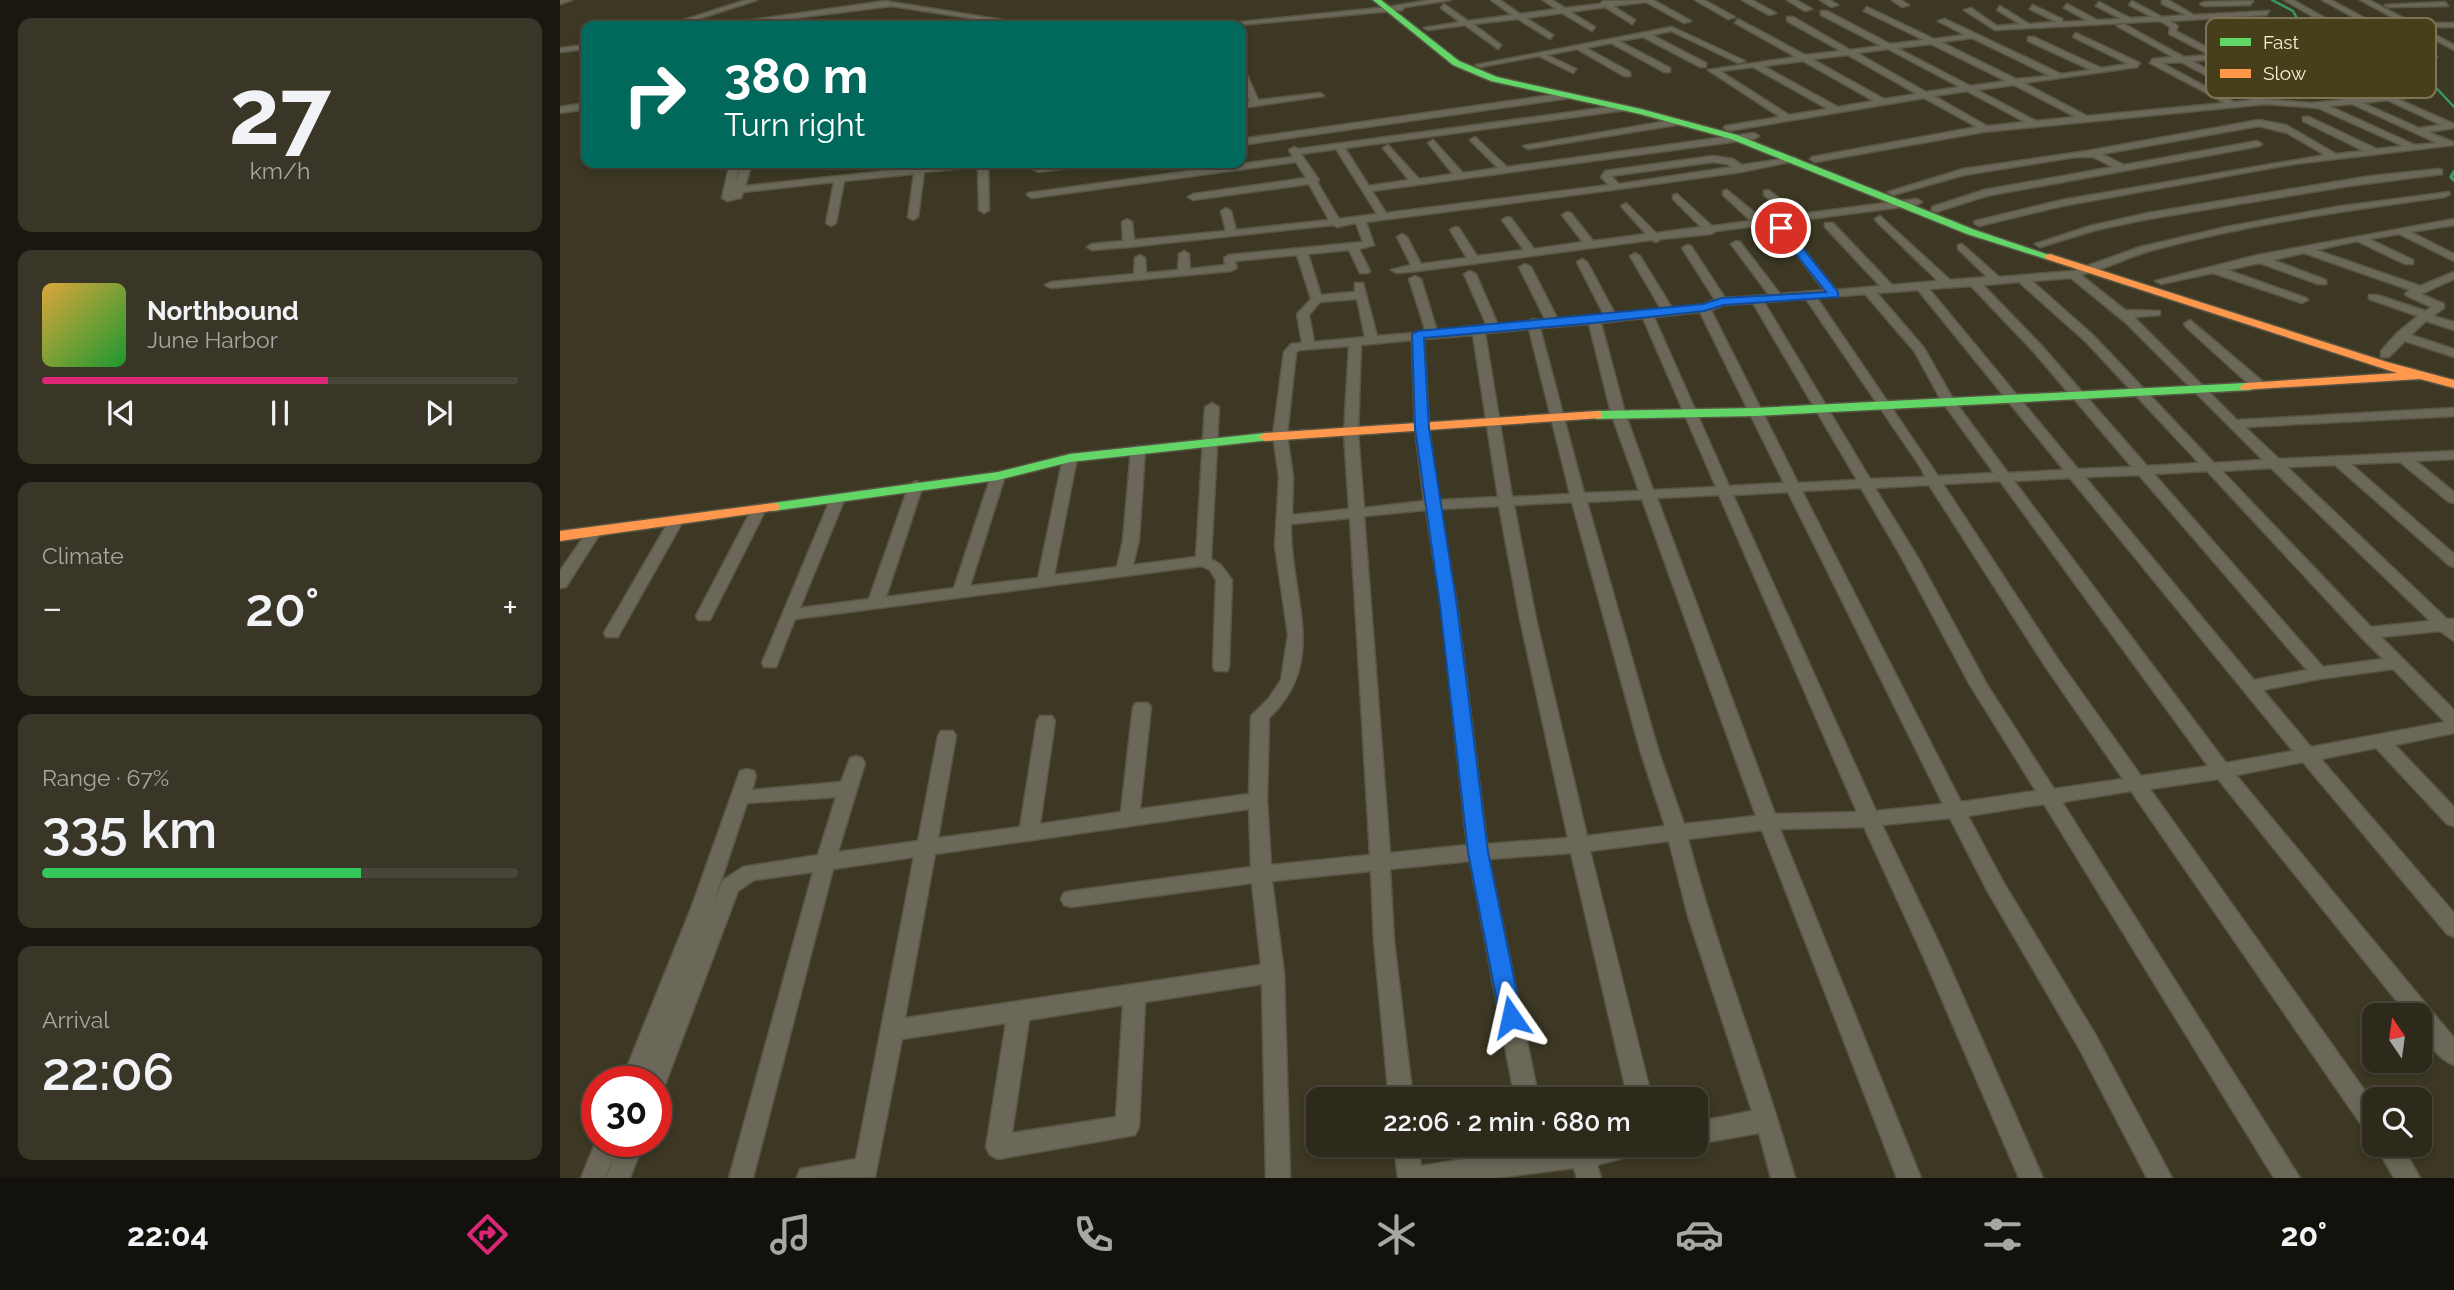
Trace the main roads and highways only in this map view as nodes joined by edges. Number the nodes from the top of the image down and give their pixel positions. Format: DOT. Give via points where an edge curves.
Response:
graph roads {
  1 [pos="1393,6"];
  2 [pos="1740,134"];
  3 [pos="1904,200"];
  4 [pos="2097,267"];
  5 [pos="2454,372"];
  6 [pos="2419,375"];
  7 [pos="2454,384"];
  8 [pos="560,536"];
  1 -- 2 [label="main road" via="1480,65 1501,74"];
  1 -- 2 [label="main road" via="1456,62 1493,79"];
  2 -- 3 [label="main road" via="1794,160"];
  2 -- 3 [label="main road" via="1815,159"];
  3 -- 4 [label="main road"];
  3 -- 4 [label="main road" via="1971,232"];
  4 -- 5 [label="main road" via="2161,281"];
  4 -- 6 [label="main road"];
  6 -- 7 [label="main road"];
  6 -- 8 [label="main road" via="1822,409 1618,412 1280,435 1070,458 998,476"];
}
